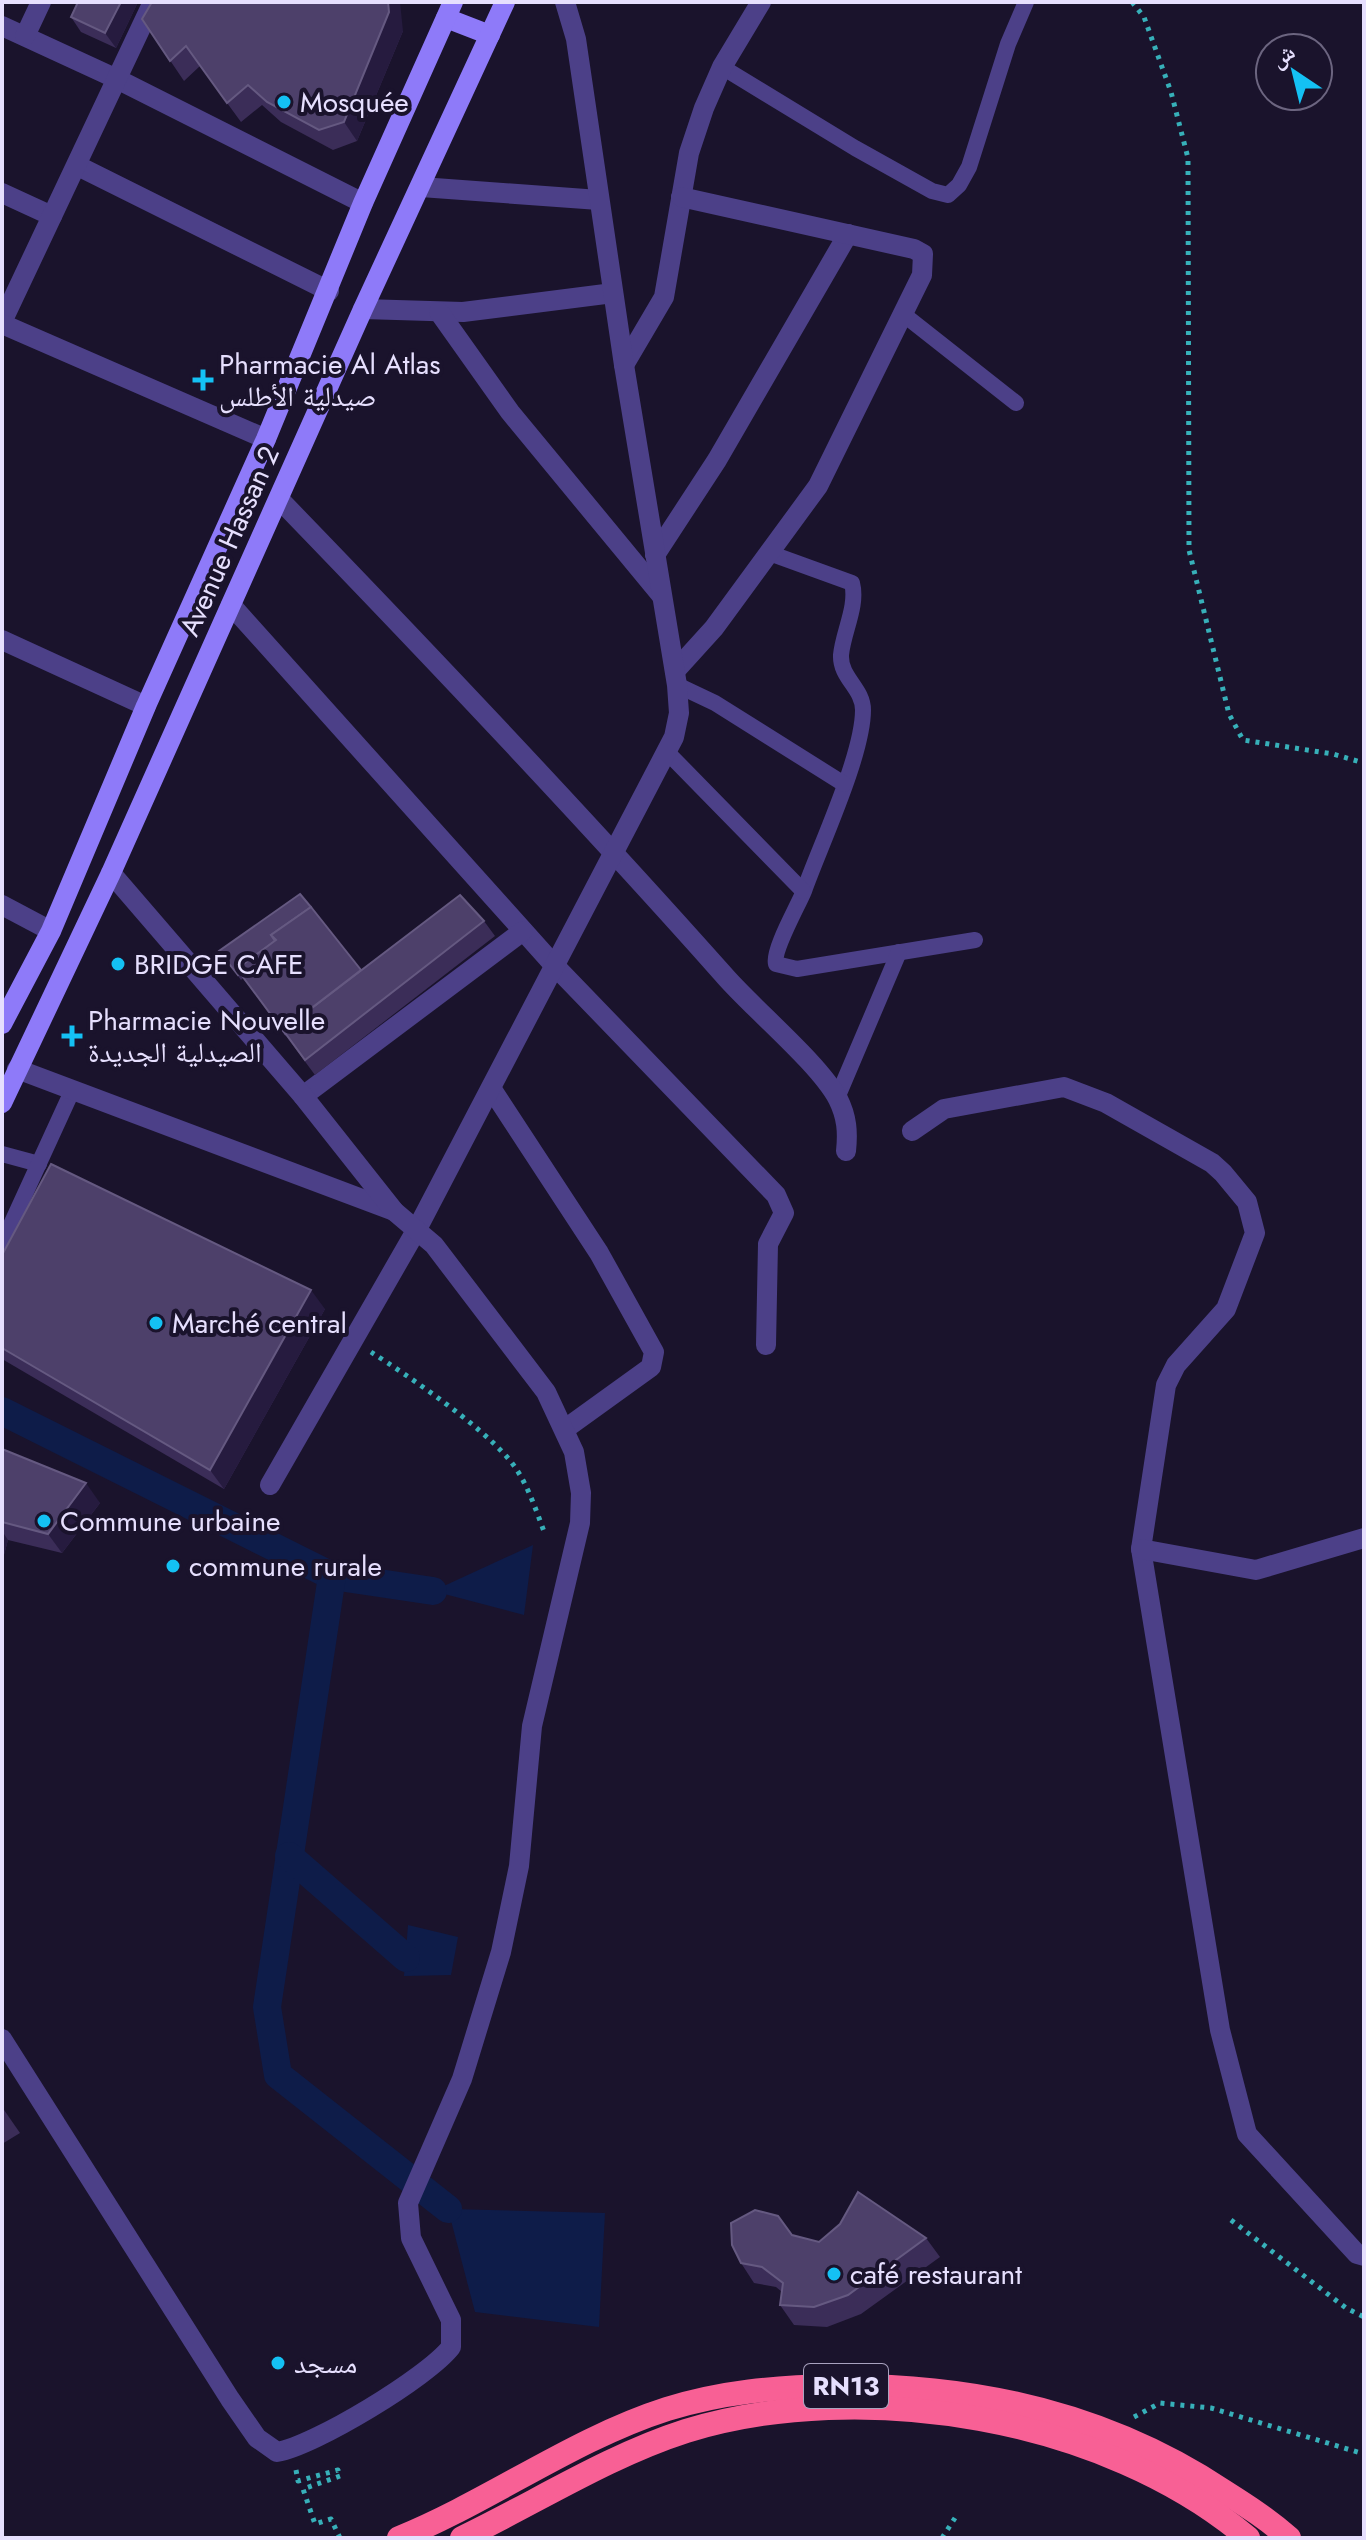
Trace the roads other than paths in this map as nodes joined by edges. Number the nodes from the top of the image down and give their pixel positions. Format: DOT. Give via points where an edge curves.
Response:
graph roads {
  1 [pos="41,2"];
  2 [pos="153,2"];
  3 [pos="505,2"];
  4 [pos="565,2"];
  5 [pos="761,2"];
  6 [pos="1026,2"];
  7 [pos="449,10"];
  8 [pos="2,26"];
  9 [pos="490,35"];
  10 [pos="25,36"];
  11 [pos="722,67"];
  12 [pos="117,79"];
  13 [pos="78,166"];
  14 [pos="421,187"];
  15 [pos="2,193"];
  16 [pos="681,197"];
  17 [pos="599,200"];
  18 [pos="363,203"];
  19 [pos="52,216"];
  20 [pos="848,234"];
  21 [pos="329,291"];
  22 [pos="613,293"];
  23 [pos="363,309"];
  24 [pos="439,312"];
  25 [pos="903,314"];
  26 [pos="2,323"];
  27 [pos="624,365"];
  28 [pos="1016,403"];
  29 [pos="266,439"];
  30 [pos="280,500"];
  31 [pos="772,554"];
  32 [pos="655,555"];
  33 [pos="661,595"];
  34 [pos="231,605"];
  35 [pos="2,640"];
  36 [pos="676,678"];
  37 [pos="146,706"];
  38 [pos="667,752"];
  39 [pos="844,784"];
  40 [pos="614,851"];
  41 [pos="111,873"];
  42 [pos="803,891"];
  43 [pos="2,905"];
  44 [pos="51,931"];
  45 [pos="523,931"];
  46 [pos="975,940"];
  47 [pos="899,952"];
  48 [pos="553,964"];
  49 [pos="2,1024"];
  50 [pos="17,1069"];
  51 [pos="491,1088"];
  52 [pos="73,1089"];
  53 [pos="303,1096"];
  54 [pos="837,1098"];
  55 [pos="2,1103"];
  56 [pos="912,1131"];
  57 [pos="846,1151"];
  58 [pos="2,1154"];
  59 [pos="39,1164"];
  60 [pos="394,1211"];
  61 [pos="417,1229"];
  62 [pos="2,1244"];
  63 [pos="766,1345"];
  64 [pos="565,1429"];
  65 [pos="270,1485"];
  66 [pos="1364,1538"];
  67 [pos="1141,1549"];
  68 [pos="2,2039"];
  69 [pos="1364,2256"];
  70 [pos="399,2538"];
  71 [pos="462,2538"];
  72 [pos="1248,2538"];
  73 [pos="1289,2538"];
  1 -- 10 [label="street"];
  2 -- 12 [label="street"];
  3 -- 9 [label="main road, Avenue Hassan 2"];
  4 -- 17 [label="street" via="576,39"];
  5 -- 11 [label="street"];
  6 -- 11 [label="lane" via="969,167 948,195 855,148"];
  7 -- 9 [label="main road"];
  7 -- 18 [label="main road, Avenue Hassan 2"];
  8 -- 10 [label="street"];
  9 -- 14 [label="main road, Avenue Hassan 2"];
  10 -- 12 [label="street"];
  11 -- 16 [label="street" via="699,123"];
  12 -- 13 [label="street"];
  12 -- 18 [label="street"];
  13 -- 19 [label="street"];
  13 -- 21 [label="street"];
  14 -- 17 [label="street"];
  14 -- 23 [label="main road, Avenue Hassan 2"];
  15 -- 19 [label="street"];
  16 -- 20 [label="street"];
  16 -- 27 [label="street" via="664,297"];
  17 -- 22 [label="street"];
  18 -- 21 [label="main road, Avenue Hassan 2"];
  19 -- 26 [label="street"];
  20 -- 25 [label="street" via="923,254 922,275"];
  20 -- 32 [label="street" via="717,460"];
  21 -- 29 [label="main road, Avenue Hassan 2"];
  22 -- 24 [label="street"];
  22 -- 27 [label="street"];
  23 -- 24 [label="street"];
  23 -- 30 [label="main road, Avenue Hassan 2"];
  24 -- 33 [label="street" via="510,412"];
  25 -- 28 [label="lane"];
  25 -- 31 [label="street" via="818,486"];
  26 -- 29 [label="street"];
  27 -- 32 [label="street"];
  29 -- 37 [label="main road, Avenue Hassan 2"];
  30 -- 34 [label="main road, Avenue Hassan 2"];
  30 -- 40 [label="street"];
  31 -- 36 [label="street"];
  31 -- 39 [label="lane" via="853,587 842,668 860,693 864,709"];
  32 -- 33 [label="street"];
  33 -- 36 [label="street"];
  34 -- 41 [label="main road, Avenue Hassan 2"];
  34 -- 45 [label="street"];
  35 -- 37 [label="street"];
  36 -- 38 [label="street" via="679,713"];
  36 -- 39 [label="lane"];
  37 -- 44 [label="main road, Avenue Hassan 2"];
  38 -- 40 [label="street"];
  38 -- 42 [label="lane"];
  39 -- 42 [label="lane"];
  40 -- 48 [label="street"];
  40 -- 54 [label="street"];
  41 -- 50 [label="main road, Avenue Hassan 2"];
  41 -- 53 [label="street"];
  42 -- 47 [label="lane" via="775,951 776,964 797,969"];
  43 -- 44 [label="street"];
  44 -- 49 [label="main road, Avenue Hassan 2"];
  45 -- 48 [label="street"];
  45 -- 53 [label="street"];
  46 -- 47 [label="lane"];
  47 -- 54 [label="lane"];
  48 -- 51 [label="street"];
  48 -- 63 [label="street" via="781,1203 783,1218 768,1244"];
  50 -- 52 [label="street"];
  50 -- 55 [label="main road, Avenue Hassan 2"];
  51 -- 61 [label="street"];
  51 -- 64 [label="street" via="599,1253 654,1352 655,1360 645,1373"];
  52 -- 59 [label="lane"];
  52 -- 60 [label="street"];
  53 -- 60 [label="street"];
  54 -- 57 [label="street" via="848,1129"];
  56 -- 67 [label="street" via="944,1109 1064,1087 1106,1103 1212,1163 1247,1202 1255,1233 1226,1309 1176,1365 1166,1385"];
  58 -- 59 [label="lane"];
  59 -- 62 [label="lane"];
  60 -- 61 [label="street"];
  61 -- 64 [label="street" via="508,1340"];
  61 -- 65 [label="street"];
  64 -- 68 [label="street" via="579,1472 580,1523 532,1726 514,1893 462,2079 408,2203 411,2238 451,2320 451,2347 431,2368 292,2450 277,2452 257,2438"];
  66 -- 67 [label="street" via="1256,1570"];
  67 -- 69 [label="street" via="1220,2030 1247,2134"];
  70 -- 73 [label="highway, RN13" via="664,2410 724,2393 871,2385 958,2390 1109,2431 1211,2482"];
  71 -- 72 [label="highway, RN13" via="683,2432 741,2416 857,2410 991,2419 1045,2434 1176,2489"];
}
